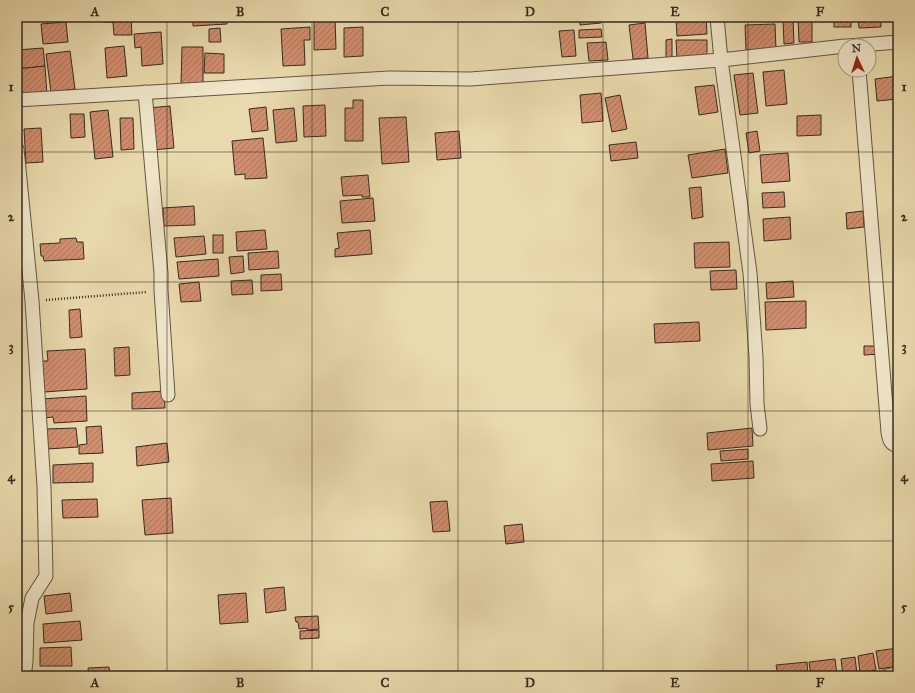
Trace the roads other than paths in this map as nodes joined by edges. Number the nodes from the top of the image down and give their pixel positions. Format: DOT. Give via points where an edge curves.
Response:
graph roads {
  1 [pos="716,17"];
  2 [pos="898,42"];
  3 [pos="877,44"];
  4 [pos="837,48"];
  5 [pos="721,60"];
  6 [pos="860,78"];
  7 [pos="144,92"];
  8 [pos="17,100"];
  9 [pos="17,149"];
  10 [pos="168,395"];
  11 [pos="760,429"];
  12 [pos="898,446"];
  13 [pos="898,674"];
  14 [pos="24,676"];
  15 [pos="887,676"];
  1 -- 5 [label="street"];
  2 -- 3 [label="street"];
  4 -- 5 [label="street"];
  5 -- 7 [label="street" via="470,78 389,78"];
  5 -- 11 [label="street" via="750,273"];
  6 -- 12 [label="street" via="888,432 892,444"];
  7 -- 8 [label="street"];
  7 -- 10 [label="street" via="161,273"];
  9 -- 14 [label="street" via="32,301 44,487 46,576 32,598 26,623"];
  13 -- 15 [label="street"];
}
